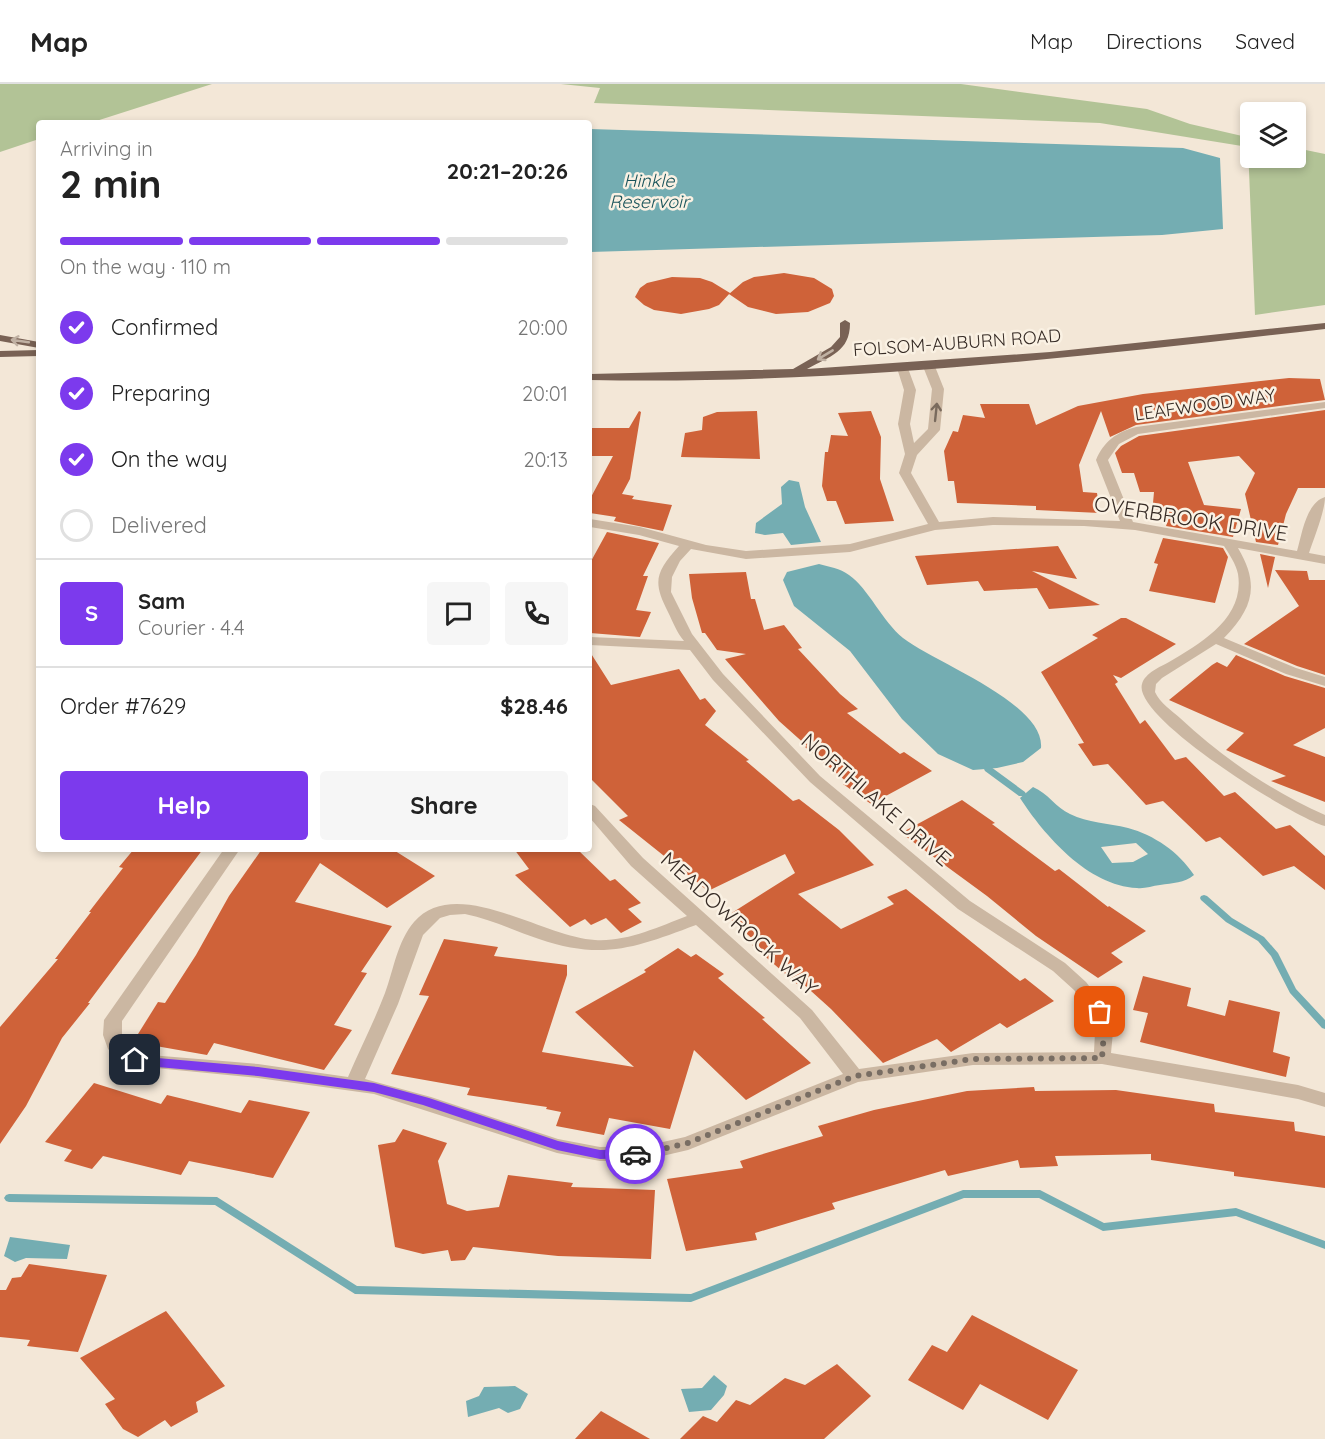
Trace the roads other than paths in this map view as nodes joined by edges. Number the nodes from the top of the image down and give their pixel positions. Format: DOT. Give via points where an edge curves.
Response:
graph roads {
  1 [pos="844,322"];
  2 [pos="1325,326"];
  3 [pos="0,339"];
  4 [pos="36,345"];
  5 [pos="36,353"];
  6 [pos="0,354"];
  7 [pos="928,364"];
  8 [pos="902,365"];
  9 [pos="789,373"];
  10 [pos="592,377"];
  11 [pos="1325,405"];
  12 [pos="911,454"];
  13 [pos="1325,501"];
  14 [pos="592,523"];
  15 [pos="1128,525"];
  16 [pos="935,526"];
  17 [pos="1228,542"];
  18 [pos="688,544"];
  19 [pos="1302,556"];
  20 [pos="1325,560"];
  21 [pos="1215,639"];
  22 [pos="592,641"];
  23 [pos="694,645"];
  24 [pos="1325,682"];
  25 [pos="592,811"];
  26 [pos="1325,821"];
  27 [pos="230,852"];
  28 [pos="698,918"];
  29 [pos="1102,1058"];
  30 [pos="855,1076"];
  31 [pos="354,1084"];
  32 [pos="1325,1100"];
  1 -- 9 [label="main road, one-way" via="845,337 835,349"];
  2 -- 7 [label="main road, FOLSOM-AUBURN ROAD" via="1109,350"];
  4 -- 3 [label="main road, one-way"];
  5 -- 6 [label="main road"];
  7 -- 8 [label="main road, FOLSOM-AUBURN ROAD"];
  12 -- 7 [label="street, one-way" via="933,430 938,389"];
  8 -- 9 [label="main road, FOLSOM-AUBURN ROAD"];
  8 -- 12 [label="street" via="910,390 904,424"];
  9 -- 10 [label="main road, FOLSOM-AUBURN ROAD"];
  11 -- 15 [label="street, LEAFWOOD WAY" via="1136,431 1118,438 1106,448 1102,460"];
  12 -- 16 [label="street" via="905,473"];
  13 -- 19 [label="street" via="1313,513"];
  14 -- 18 [label="street, OVERBROOK DRIVE"];
  15 -- 16 [label="street, OVERBROOK DRIVE" via="1039,520"];
  15 -- 17 [label="street, OVERBROOK DRIVE"];
  16 -- 18 [label="street, OVERBROOK DRIVE" via="850,548 769,555 727,553"];
  17 -- 19 [label="street, OVERBROOK DRIVE"];
  17 -- 21 [label="street" via="1245,575 1242,601 1230,627"];
  18 -- 23 [label="street, NORTHLAKE DRIVE" via="665,577 664,592"];
  19 -- 20 [label="street, OVERBROOK DRIVE"];
  21 -- 24 [label="street"];
  21 -- 26 [label="street" via="1149,683 1148,692 1154,702 1190,736 1244,776"];
  22 -- 23 [label="street"];
  23 -- 29 [label="street, NORTHLAKE DRIVE" via="741,703 815,779 964,905 1059,967 1080,986 1100,1012 1104,1032"];
  25 -- 28 [label="street, MEADOWROCK WAY" via="636,862"];
  27 -- 31 [label="street" via="113,1020 111,1036 118,1051 135,1060"];
  28 -- 30 [label="street, MEADOWROCK WAY" via="806,1014"];
  28 -- 31 [label="street" via="629,943 601,946 544,935 484,911 462,908 440,912 422,923 413,937"];
  29 -- 30 [label="street" via="973,1059"];
  29 -- 32 [label="street" via="1263,1085"];
  30 -- 31 [label="street" via="688,1143 645,1153 600,1154 557,1146 425,1101"];
}
